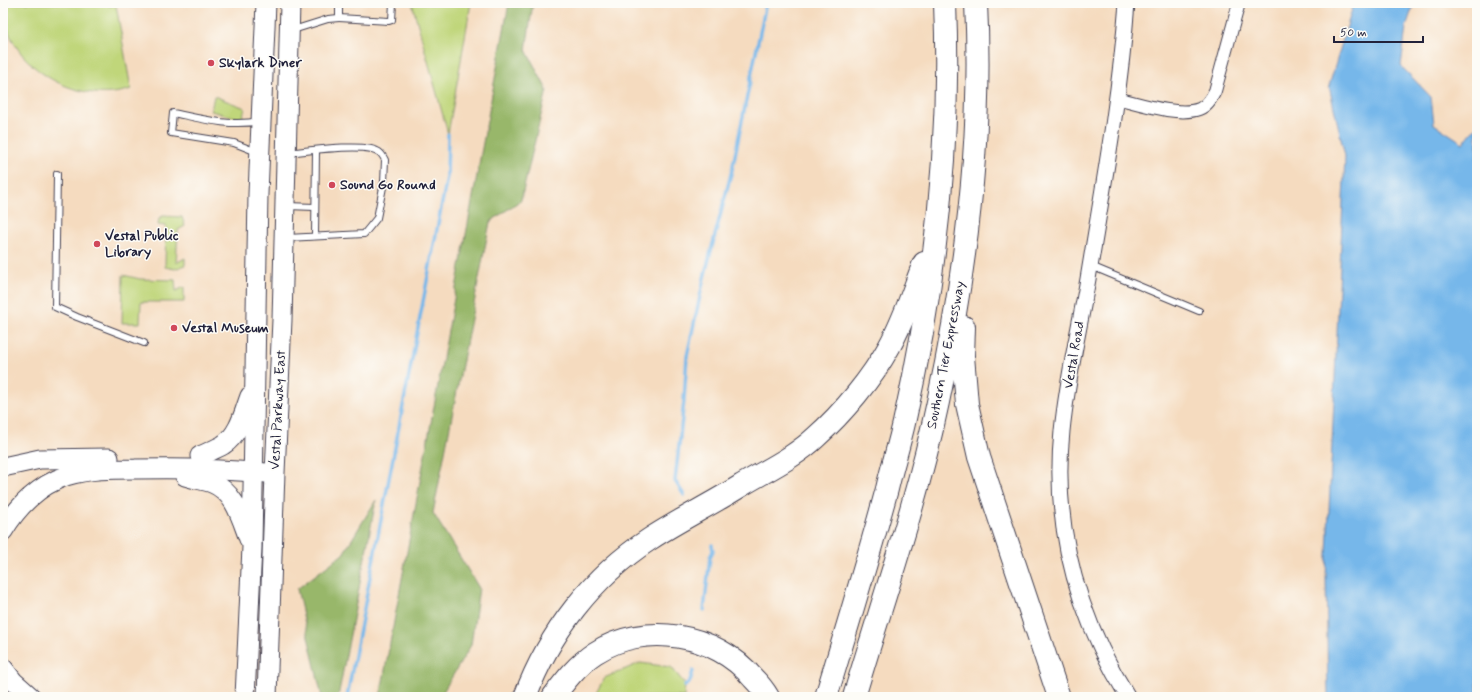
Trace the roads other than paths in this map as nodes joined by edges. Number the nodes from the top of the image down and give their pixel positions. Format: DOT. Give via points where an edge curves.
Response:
graph roads {
  1 [pos="266,3"];
  2 [pos="290,3"];
  3 [pos="339,3"];
  4 [pos="393,3"];
  5 [pos="945,3"];
  6 [pos="976,3"];
  7 [pos="1127,3"];
  8 [pos="1239,3"];
  9 [pos="339,18"];
  10 [pos="289,32"];
  11 [pos="1116,98"];
  12 [pos="261,121"];
  13 [pos="316,150"];
  14 [pos="260,153"];
  15 [pos="286,153"];
  16 [pos="57,174"];
  17 [pos="285,206"];
  18 [pos="315,208"];
  19 [pos="968,228"];
  20 [pos="936,232"];
  21 [pos="315,236"];
  22 [pos="284,238"];
  23 [pos="1090,265"];
  24 [pos="1200,311"];
  25 [pos="144,343"];
  26 [pos="256,379"];
  27 [pos="200,456"];
  28 [pos="254,465"];
  29 [pos="276,466"];
  30 [pos="3,467"];
  31 [pos="146,469"];
  32 [pos="3,531"];
  33 [pos="252,547"];
  34 [pos="3,668"];
  35 [pos="31,697"];
  36 [pos="245,697"];
  37 [pos="267,697"];
  38 [pos="525,697"];
  39 [pos="553,697"];
  40 [pos="768,697"];
  41 [pos="826,697"];
  42 [pos="854,697"];
  43 [pos="1059,697"];
  44 [pos="1128,697"];
  1 -- 12 [label="main road, Vestal Parkway East"];
  2 -- 10 [label="main road, Vestal Parkway East"];
  3 -- 9 [label="lane"];
  4 -- 9 [label="lane" via="392,20"];
  5 -- 20 [label="highway, Southern Tier Expressway" via="946,93"];
  6 -- 19 [label="highway, Southern Tier Expressway" via="977,94"];
  7 -- 11 [label="street, Vestal Road"];
  8 -- 11 [label="street" via="1215,91 1208,103 1199,109 1185,112 1170,111"];
  9 -- 10 [label="lane"];
  10 -- 15 [label="main road, Vestal Parkway East"];
  11 -- 23 [label="street, Vestal Road"];
  12 -- 14 [label="main road, Vestal Parkway East"];
  12 -- 14 [label="lane" via="246,124 225,123 173,113 171,133 234,143"];
  13 -- 15 [label="lane"];
  13 -- 18 [label="lane"];
  13 -- 21 [label="lane" via="365,148 379,152 385,160 384,182 376,218 364,234"];
  14 -- 26 [label="main road, Vestal Parkway East"];
  15 -- 17 [label="main road, Vestal Parkway East"];
  16 -- 25 [label="lane" via="55,307"];
  17 -- 18 [label="lane"];
  17 -- 22 [label="main road, Vestal Parkway East"];
  18 -- 21 [label="lane"];
  19 -- 42 [label="highway, Southern Tier Expressway" via="957,310 938,404 916,490"];
  19 -- 43 [label="highway" via="963,356 967,404 979,458"];
  20 -- 38 [label="highway" via="890,347 851,401 816,437 792,456 650,539 612,568 576,606 550,643"];
  20 -- 41 [label="highway, Southern Tier Expressway" via="922,337 904,425"];
  21 -- 22 [label="lane"];
  22 -- 29 [label="main road, Vestal Parkway East"];
  23 -- 24 [label="lane"];
  23 -- 44 [label="street, Vestal Road" via="1062,431 1060,501 1066,548 1083,607 1099,645"];
  26 -- 27 [label="main road" via="240,424 230,438 224,445"];
  26 -- 28 [label="main road, Vestal Parkway East"];
  27 -- 28 [label="main road"];
  27 -- 30 [label="main road" via="40,459"];
  28 -- 29 [label="main road"];
  28 -- 31 [label="main road"];
  28 -- 33 [label="main road, Vestal Parkway East"];
  29 -- 37 [label="main road, Vestal Parkway East"];
  31 -- 32 [label="main road" via="92,470 65,476 35,494 11,517"];
  31 -- 33 [label="main road" via="213,484 228,494 236,504"];
  33 -- 36 [label="main road, Vestal Parkway East"];
  34 -- 35 [label="main road"];
  39 -- 40 [label="highway" via="570,674 594,654 625,640 646,635 678,636 699,641 724,652 745,668"];
}
